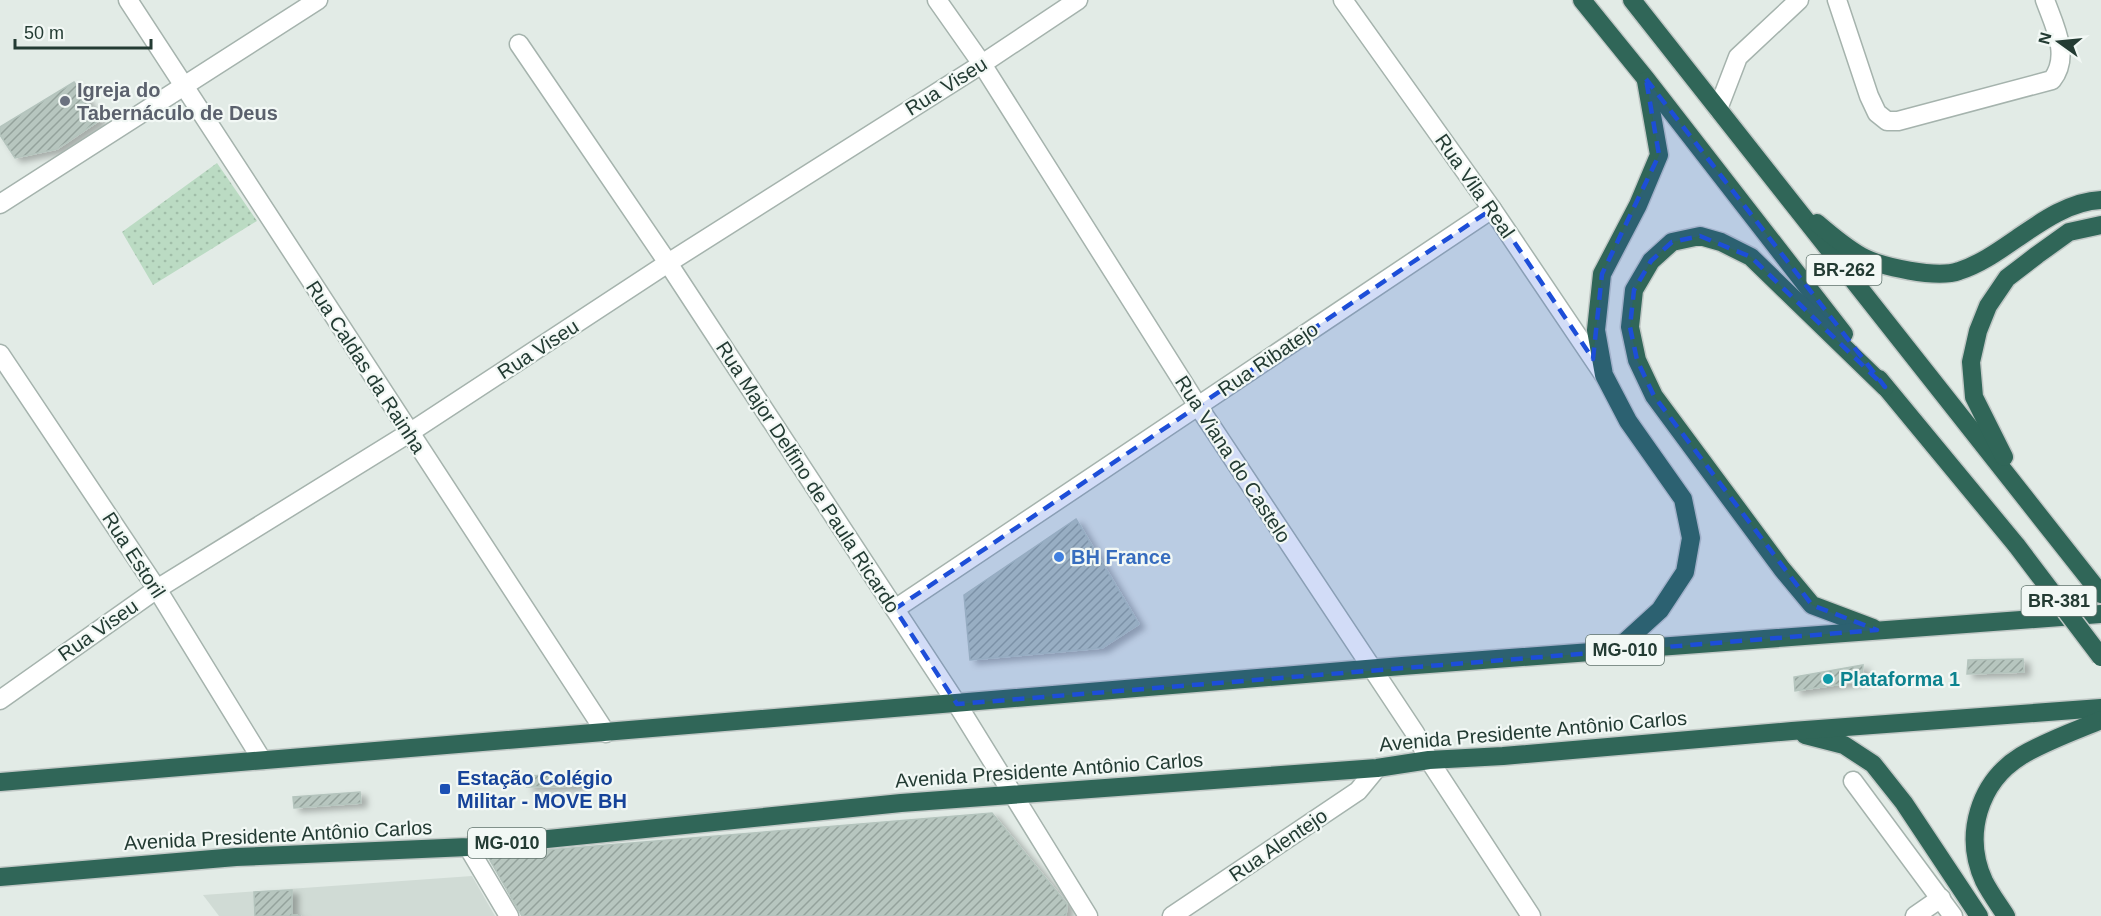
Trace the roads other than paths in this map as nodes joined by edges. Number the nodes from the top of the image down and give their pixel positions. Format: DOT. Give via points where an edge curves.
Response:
graph roads {
  1 [pos="128,0"];
  2 [pos="318,0"];
  3 [pos="937,0"];
  4 [pos="1078,0"];
  5 [pos="1343,0"];
  6 [pos="1582,0"];
  7 [pos="1632,0"];
  8 [pos="1799,0"];
  9 [pos="1838,0"];
  10 [pos="2045,0"];
  11 [pos="519,44"];
  12 [pos="982,64"];
  13 [pos="1646,79"];
  14 [pos="184,86"];
  15 [pos="1718,109"];
  16 [pos="1785,196"];
  17 [pos="2101,200"];
  18 [pos="0,204"];
  19 [pos="1492,208"];
  20 [pos="2101,225"];
  21 [pos="668,263"];
  22 [pos="0,354"];
  23 [pos="1604,375"];
  24 [pos="1885,387"];
  25 [pos="1198,406"];
  26 [pos="409,433"];
  27 [pos="2019,488"];
  28 [pos="2059,539"];
  29 [pos="2018,546"];
  30 [pos="157,589"];
  31 [pos="2101,594"];
  32 [pos="895,609"];
  33 [pos="2101,614"];
  34 [pos="1877,630"];
  35 [pos="1615,651"];
  36 [pos="2101,657"];
  37 [pos="1372,669"];
  38 [pos="0,700"];
  39 [pos="957,704"];
  40 [pos="2101,708"];
  41 [pos="2101,720"];
  42 [pos="1792,731"];
  43 [pos="606,733"];
  44 [pos="262,760"];
  45 [pos="1429,760"];
  46 [pos="1377,768"];
  47 [pos="1853,781"];
  48 [pos="0,782"];
  49 [pos="1013,795"];
  50 [pos="468,847"];
  51 [pos="0,877"];
  52 [pos="1941,898"];
  53 [pos="509,916"];
  54 [pos="1088,916"];
  55 [pos="1172,916"];
  56 [pos="1531,916"];
  57 [pos="1915,916"];
  58 [pos="1953,916"];
  59 [pos="1979,916"];
  60 [pos="2006,916"];
  1 -- 14 [label="street, Rua Caldas da Rainha"];
  2 -- 14 [label="street"];
  3 -- 12 [label="street, Rua Viana do Castelo"];
  4 -- 12 [label="street, Rua Viseu"];
  5 -- 19 [label="street, Rua Vila Real"];
  6 -- 13 [label="highway, BR-262"];
  7 -- 15 [label="highway, BR-262"];
  8 -- 15 [label="street" via="1738,57"];
  9 -- 10 [label="street" via="1869,96 1877,113 1887,121 2052,80 2061,62 2056,30"];
  11 -- 21 [label="street, Rua Major Delfino de Paula Ricardo"];
  12 -- 21 [label="street, Rua Viseu"];
  12 -- 25 [label="street, Rua Viana do Castelo"];
  13 -- 23 [label="highway" via="1659,155 1602,274 1596,330"];
  13 -- 24 [label="highway, BR-262"];
  14 -- 18 [label="street"];
  14 -- 26 [label="street, Rua Caldas da Rainha"];
  15 -- 16 [label="highway, BR-262"];
  16 -- 17 [label="highway" via="1862,257 1902,270 1930,273 1958,272 1994,254 2047,218 2091,200"];
  16 -- 27 [label="highway, BR-262"];
  19 -- 23 [label="street, Rua Vila Real"];
  19 -- 25 [label="street, Rua Ribatejo"];
  20 -- 27 [label="highway" via="2070,232 2007,278 1988,306 1978,331 1971,362 1974,398"];
  21 -- 26 [label="street, Rua Viseu"];
  21 -- 32 [label="street, Rua Major Delfino de Paula Ricardo"];
  22 -- 30 [label="street, Rua Estoril"];
  23 -- 35 [label="highway" via="1628,421 1683,499 1691,538 1685,572 1660,610"];
  24 -- 29 [label="highway, BR-262"];
  24 -- 34 [label="highway" via="1751,256 1721,242 1700,236 1672,242 1651,261 1634,290 1630,327 1637,360 1654,396 1812,605"];
  25 -- 32 [label="street, Rua Ribatejo"];
  25 -- 37 [label="street, Rua Viana do Castelo"];
  26 -- 30 [label="street, Rua Viseu"];
  26 -- 43 [label="street, Rua Caldas da Rainha"];
  27 -- 28 [label="highway, BR-262"];
  28 -- 31 [label="highway, BR-381"];
  29 -- 36 [label="highway, BR-381, bridge"];
  30 -- 38 [label="street, Rua Viseu"];
  30 -- 44 [label="street, Rua Estoril"];
  32 -- 39 [label="street, Rua Major Delfino de Paula Ricardo"];
  33 -- 34 [label="highway, MG-010"];
  34 -- 35 [label="highway, MG-010"];
  35 -- 37 [label="highway, MG-010"];
  37 -- 39 [label="highway, MG-010"];
  37 -- 45 [label="street, Rua Viana do Castelo"];
  39 -- 43 [label="highway, MG-010"];
  39 -- 49 [label="street, Rua Major Delfino de Paula Ricardo"];
  40 -- 42 [label="highway, Avenida Presidente Antônio Carlos / MG-010"];
  41 -- 60 [label="highway" via="2021,756 1998,776 1982,801 1976,824 1979,864 1983,880"];
  42 -- 45 [label="highway, Avenida Presidente Antônio Carlos / MG-010"];
  42 -- 59 [label="highway" via="1844,745 1873,764 1904,803"];
  43 -- 44 [label="highway, MG-010"];
  44 -- 48 [label="highway, MG-010"];
  45 -- 46 [label="highway, Avenida Presidente Antônio Carlos / MG-010"];
  45 -- 56 [label="street, Rua Viana do Castelo"];
  46 -- 49 [label="highway, Avenida Presidente Antônio Carlos / MG-010"];
  46 -- 55 [label="street, Rua Alentejo" via="1358,792"];
  47 -- 52 [label="street"];
  49 -- 50 [label="highway, Avenida Presidente Antônio Carlos / MG-010"];
  49 -- 54 [label="street, Rua Major Delfino de Paula Ricardo"];
  50 -- 51 [label="highway, Avenida Presidente Antônio Carlos / MG-010" via="236,856"];
  50 -- 53 [label="street"];
  52 -- 57 [label="street"];
  52 -- 58 [label="street"];
}
